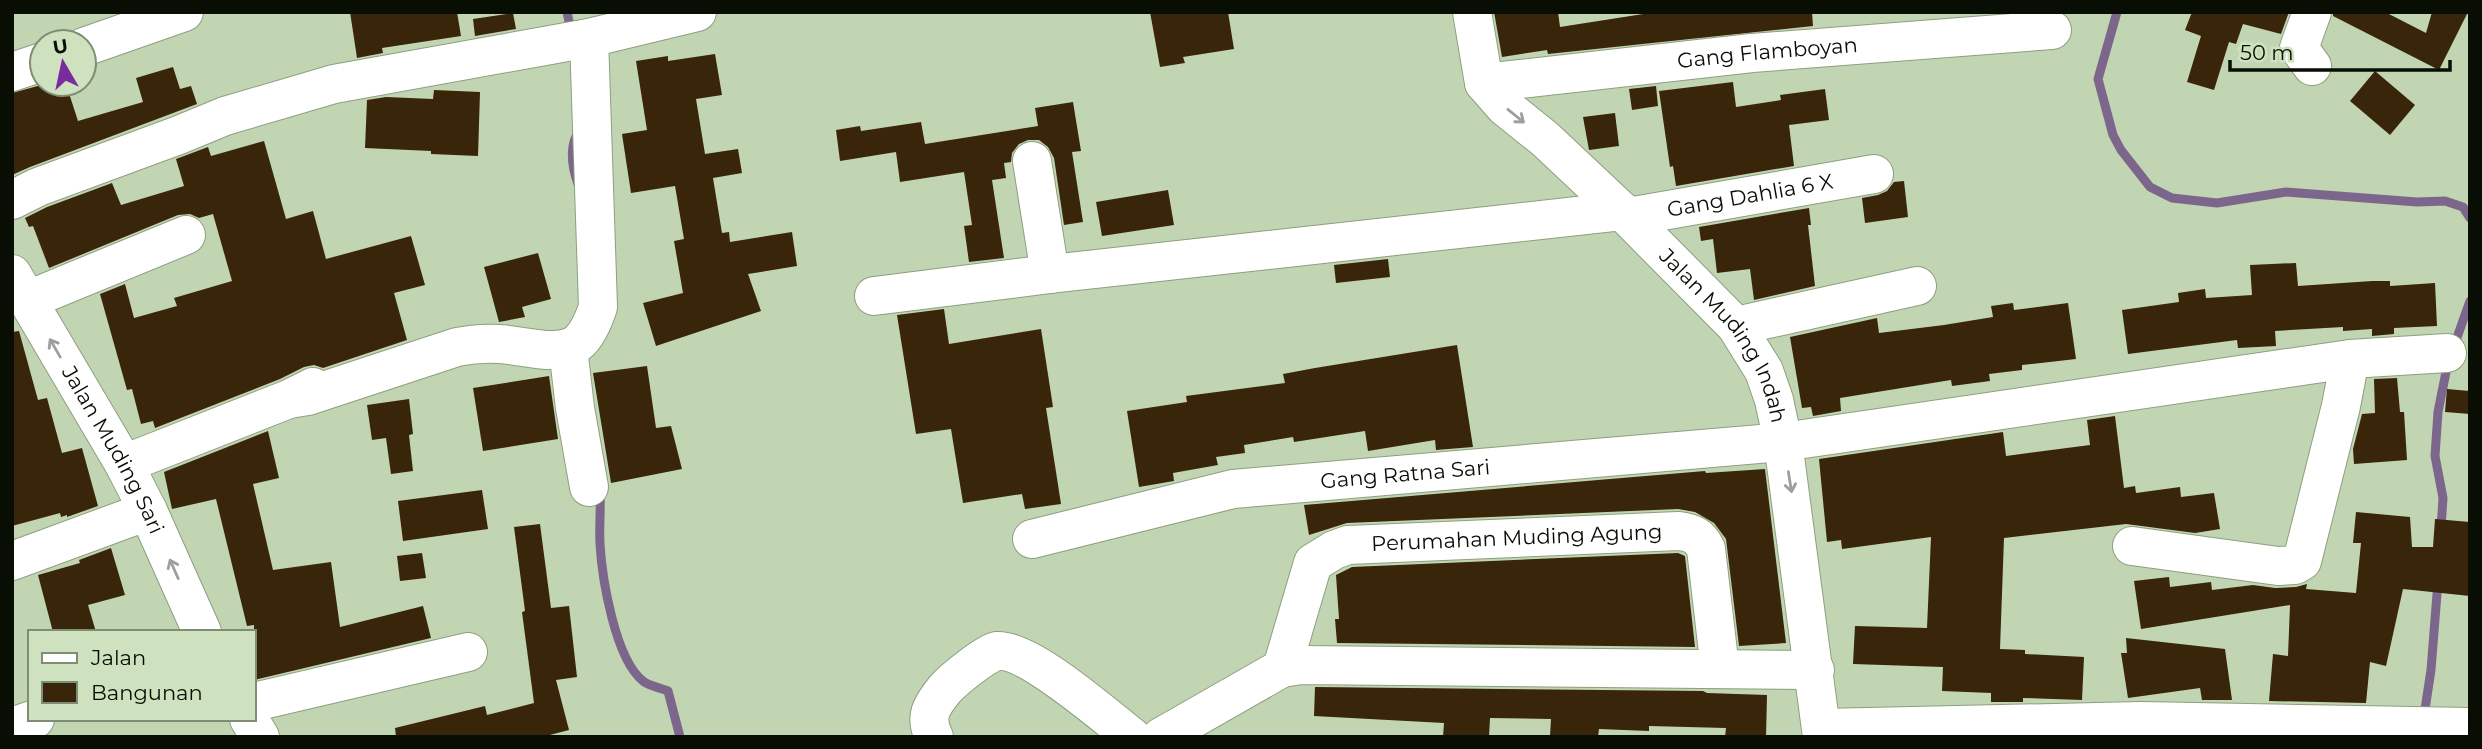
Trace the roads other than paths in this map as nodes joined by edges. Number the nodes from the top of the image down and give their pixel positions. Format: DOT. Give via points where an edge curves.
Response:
graph roads {
  1 [pos="184,12"];
  2 [pos="697,12"];
  3 [pos="1472,12"];
  4 [pos="2312,12"];
  5 [pos="2052,30"];
  6 [pos="589,38"];
  7 [pos="98,42"];
  8 [pos="2312,66"];
  9 [pos="1484,83"];
  10 [pos="1032,161"];
  11 [pos="1874,174"];
  12 [pos="12,200"];
  13 [pos="1625,214"];
  14 [pos="186,235"];
  15 [pos="1049,274"];
  16 [pos="1917,286"];
  17 [pos="20,287"];
  18 [pos="874,296"];
  19 [pos="1736,326"];
  20 [pos="578,339"];
  21 [pos="2447,353"];
  22 [pos="2350,359"];
  23 [pos="1783,442"];
  24 [pos="124,464"];
  25 [pos="589,486"];
  26 [pos="148,511"];
  27 [pos="1032,539"];
  28 [pos="2132,546"];
  29 [pos="12,561"];
  30 [pos="201,630"];
  31 [pos="468,652"];
  32 [pos="1282,668"];
  33 [pos="1720,669"];
  34 [pos="1815,670"];
  35 [pos="256,702"];
  36 [pos="29,721"];
  37 [pos="250,721"];
  38 [pos="12,727"];
  39 [pos="2470,727"];
  40 [pos="1823,732"];
  41 [pos="260,737"];
  42 [pos="934,737"];
  43 [pos="1132,737"];
  44 [pos="1161,737"];
  1 -- 7 [label="street"];
  2 -- 6 [label="street"];
  3 -- 9 [label="street"];
  4 -- 8 [label="street" via="2299,48"];
  5 -- 9 [label="street, Gang Flamboyan" via="1752,53"];
  6 -- 12 [label="street" via="334,84 225,116"];
  6 -- 20 [label="street" via="598,307"];
  9 -- 13 [label="street, Jalan Muding Indah, one-way"];
  10 -- 15 [label="street"];
  11 -- 13 [label="street, Gang Dahlia 6 X"];
  13 -- 15 [label="street, Gang Dahlia 6 X"];
  13 -- 19 [label="street, Jalan Muding Indah"];
  14 -- 17 [label="street"];
  15 -- 18 [label="street, Gang Dahlia 6 X"];
  16 -- 19 [label="street"];
  24 -- 17 [label="street, Jalan Muding Sari, one-way"];
  19 -- 23 [label="street, Jalan Muding Indah" via="1764,371"];
  20 -- 24 [label="street" via="545,325 506,325 436,343 306,389"];
  20 -- 25 [label="street" via="575,408"];
  21 -- 22 [label="street, Gang Ratna Sari"];
  22 -- 23 [label="street, Gang Ratna Sari"];
  22 -- 28 [label="street" via="2302,561 2278,566"];
  23 -- 27 [label="street, Gang Ratna Sari" via="1233,489"];
  23 -- 34 [label="street, Jalan Muding Indah, one-way"];
  24 -- 26 [label="street, Jalan Muding Sari"];
  26 -- 29 [label="street"];
  30 -- 26 [label="street, Jalan Muding Sari, one-way"];
  31 -- 35 [label="street"];
  32 -- 33 [label="street"];
  32 -- 33 [label="street, Perumahan Muding Agung" via="1313,563 1348,545 1679,531 1702,539 1706,549"];
  32 -- 44 [label="street"];
  33 -- 34 [label="street"];
  34 -- 40 [label="street, Jalan Muding Indah"];
  36 -- 38 [label="street"];
  37 -- 41 [label="street"];
  39 -- 40 [label="street" via="2141,721"];
  42 -- 43 [label="street" via="928,712 946,688 994,651 1011,652 1037,665"];
}
